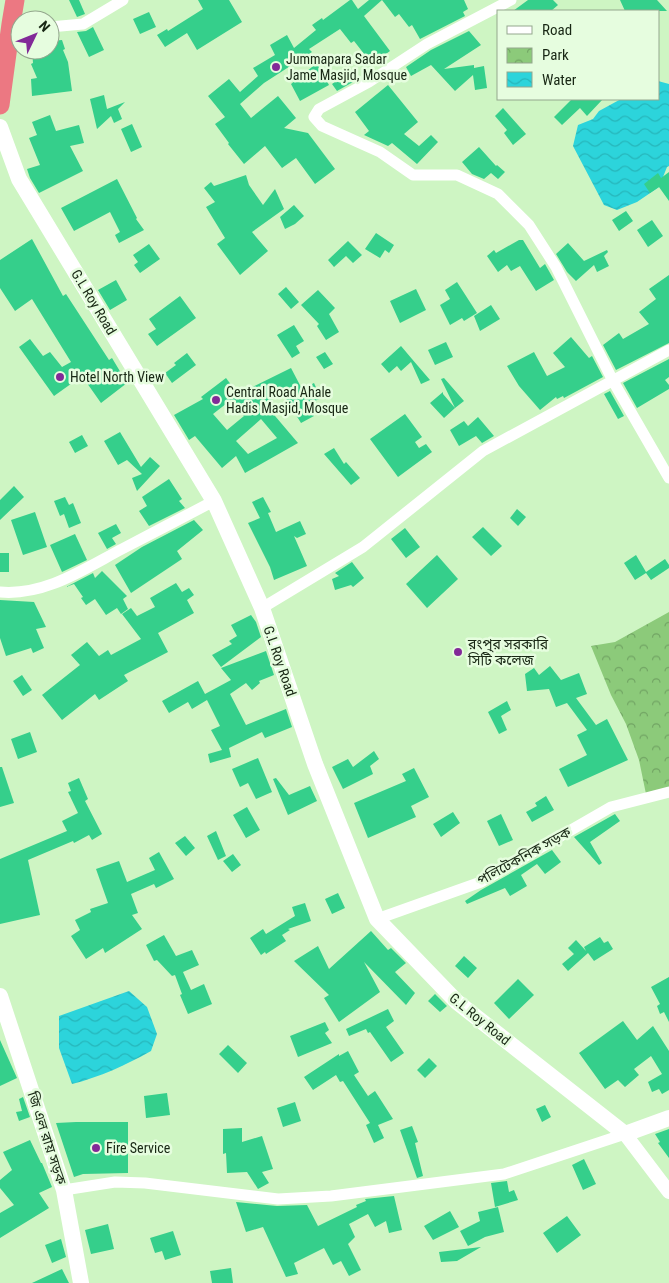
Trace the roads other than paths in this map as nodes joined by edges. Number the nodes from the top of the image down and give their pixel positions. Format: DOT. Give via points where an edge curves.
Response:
graph roads {
  1 [pos="123,0"];
  2 [pos="511,0"];
  3 [pos="60,26"];
  4 [pos="10,33"];
  5 [pos="0,106"];
  6 [pos="0,127"];
  7 [pos="669,350"];
  8 [pos="612,381"];
  9 [pos="669,478"];
  10 [pos="214,501"];
  11 [pos="0,592"];
  12 [pos="262,608"];
  13 [pos="669,792"];
  14 [pos="377,919"];
  15 [pos="0,996"];
  16 [pos="669,1118"];
  17 [pos="625,1134"];
  18 [pos="64,1190"];
  19 [pos="669,1192"];
  20 [pos="81,1283"];
  1 -- 3 [label="street" via="83,24"];
  2 -- 8 [label="street" via="427,44 369,82 319,109 314,117 322,126 380,152 413,175 457,175 498,194 529,226 556,267"];
  4 -- 5 [label="highway"];
  6 -- 10 [label="main road, G.L Roy Road" via="19,178"];
  7 -- 8 [label="street"];
  8 -- 9 [label="street"];
  8 -- 12 [label="street" via="483,451 363,547"];
  10 -- 11 [label="street" via="64,579 36,590"];
  10 -- 12 [label="main road, G.L Roy Road"];
  12 -- 14 [label="main road, G.L Roy Road" via="315,764"];
  13 -- 14 [label="street, পলিটেকনিক সড়ক" via="612,807 481,882"];
  14 -- 17 [label="main road, G.L Roy Road" via="457,1002"];
  15 -- 18 [label="main road, জি এল রায় সড়ক"];
  16 -- 17 [label="main road"];
  17 -- 18 [label="street" via="504,1174 331,1196 278,1199 116,1182"];
  17 -- 19 [label="street"];
  18 -- 20 [label="main road, জি এল রায় সড়ক"];
}
